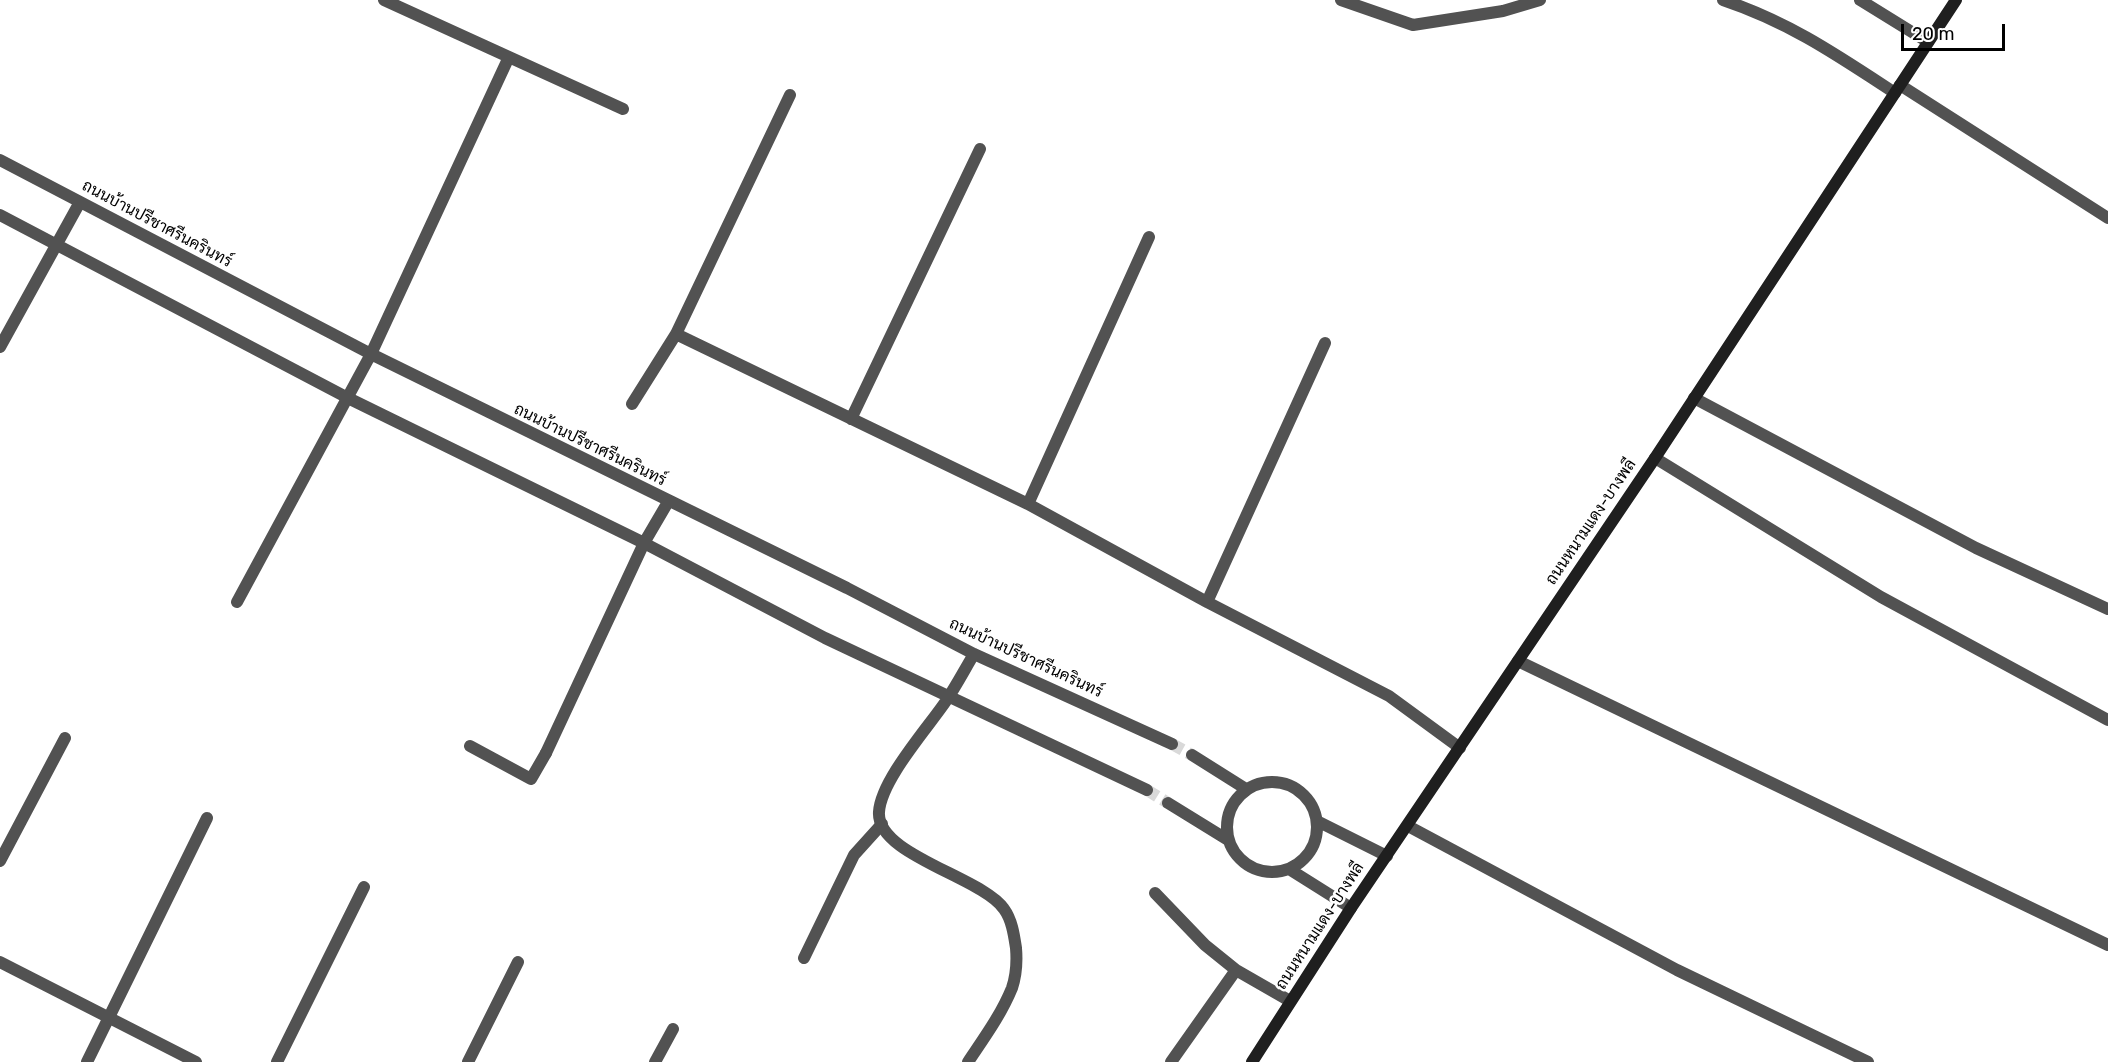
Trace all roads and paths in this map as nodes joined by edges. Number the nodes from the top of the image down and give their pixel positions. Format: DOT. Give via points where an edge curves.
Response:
graph roads {
  1 [pos="384,0"];
  2 [pos="1341,0"];
  3 [pos="1540,0"];
  4 [pos="1723,0"];
  5 [pos="1860,0"];
  6 [pos="1956,0"];
  7 [pos="1928,42"];
  8 [pos="508,59"];
  9 [pos="1898,89"];
  10 [pos="790,95"];
  11 [pos="622,109"];
  12 [pos="980,149"];
  13 [pos="0,160"];
  14 [pos="80,202"];
  15 [pos="0,215"];
  16 [pos="2108,218"];
  17 [pos="1149,237"];
  18 [pos="57,247"];
  19 [pos="676,334"];
  20 [pos="1325,343"];
  21 [pos="0,347"];
  22 [pos="371,354"];
  23 [pos="348,398"];
  24 [pos="1694,398"];
  25 [pos="632,404"];
  26 [pos="851,418"];
  27 [pos="1655,458"];
  28 [pos="668,502"];
  29 [pos="1028,504"];
  30 [pos="644,543"];
  31 [pos="237,602"];
  32 [pos="1207,602"];
  33 [pos="2108,609"];
  34 [pos="974,654"];
  35 [pos="1518,661"];
  36 [pos="948,698"];
  37 [pos="2108,720"];
  38 [pos="65,738"];
  39 [pos="1173,744"];
  40 [pos="470,746"];
  41 [pos="1460,747"];
  42 [pos="1192,755"];
  43 [pos="1246,789"];
  44 [pos="1146,790"];
  45 [pos="1168,803"];
  46 [pos="207,818"];
  47 [pos="1317,821"];
  48 [pos="882,824"];
  49 [pos="1408,826"];
  50 [pos="1228,840"];
  51 [pos="1387,856"];
  52 [pos="0,861"];
  53 [pos="1289,869"];
  54 [pos="364,888"];
  55 [pos="1155,893"];
  56 [pos="1351,908"];
  57 [pos="2108,945"];
  58 [pos="804,958"];
  59 [pos="0,962"];
  60 [pos="518,962"];
  61 [pos="1236,970"];
  62 [pos="1290,1001"];
  63 [pos="108,1017"];
  64 [pos="673,1029"];
  65 [pos="87,1062"];
  66 [pos="196,1062"];
  67 [pos="277,1062"];
  68 [pos="468,1062"];
  69 [pos="655,1062"];
  70 [pos="968,1062"];
  71 [pos="1171,1062"];
  72 [pos="1252,1062"];
  73 [pos="1868,1062"];
  1 -- 8 [label="street"];
  2 -- 3 [label="street" via="1413,25 1503,11"];
  4 -- 9 [label="street" via="1807,36"];
  5 -- 7 [label="street"];
  6 -- 7 [label="main road, ถนนหนามแดง-บางพลี"];
  7 -- 9 [label="main road, ถนนหนามแดง-บางพลี"];
  8 -- 11 [label="street"];
  8 -- 22 [label="street"];
  9 -- 16 [label="street"];
  9 -- 24 [label="main road, ถนนหนามแดง-บางพลี"];
  10 -- 19 [label="street"];
  12 -- 26 [label="street"];
  13 -- 14 [label="street, ถนนบ้านปรีชาศรีนครินทร์"];
  14 -- 18 [label="street"];
  14 -- 22 [label="street, ถนนบ้านปรีชาศรีนครินทร์"];
  15 -- 18 [label="street"];
  17 -- 29 [label="street"];
  18 -- 21 [label="street"];
  18 -- 23 [label="street"];
  19 -- 25 [label="street"];
  19 -- 26 [label="street"];
  20 -- 32 [label="street"];
  22 -- 23 [label="street"];
  22 -- 28 [label="street, ถนนบ้านปรีชาศรีนครินทร์"];
  23 -- 30 [label="street"];
  23 -- 31 [label="street"];
  24 -- 27 [label="main road, ถนนหนามแดง-บางพลี"];
  24 -- 33 [label="street" via="1976,548"];
  26 -- 29 [label="street"];
  27 -- 35 [label="main road, ถนนหนามแดง-บางพลี"];
  27 -- 37 [label="street" via="1881,597"];
  28 -- 30 [label="street"];
  28 -- 34 [label="street, ถนนบ้านปรีชาศรีนครินทร์"];
  29 -- 32 [label="street"];
  30 -- 36 [label="street"];
  30 -- 40 [label="street" via="531,779"];
  32 -- 41 [label="street" via="1389,696"];
  34 -- 36 [label="street"];
  34 -- 39 [label="street, ถนนบ้านปรีชาศรีนครินทร์"];
  35 -- 41 [label="main road, ถนนหนามแดง-บางพลี"];
  35 -- 57 [label="street"];
  36 -- 44 [label="street"];
  36 -- 48 [label="street" via="883,791 879,815"];
  38 -- 52 [label="street"];
  41 -- 49 [label="main road, ถนนหนามแดง-บางพลี"];
  42 -- 43 [label="street"];
  43 -- 47 [label="street" via="1263,782 1292,786 1313,807"];
  43 -- 50 [label="street" via="1229,810"];
  45 -- 50 [label="street"];
  46 -- 63 [label="street"];
  47 -- 51 [label="street"];
  47 -- 53 [label="street" via="1308,855"];
  48 -- 58 [label="street" via="854,855"];
  48 -- 70 [label="street" via="886,834 901,846 980,890 1004,908 1014,930 1017,956 1013,986"];
  49 -- 51 [label="main road, ถนนหนามแดง-บางพลี"];
  49 -- 73 [label="street" via="1677,970"];
  50 -- 53 [label="street" via="1245,864 1259,871"];
  51 -- 56 [label="main road, ถนนหนามแดง-บางพลี"];
  53 -- 56 [label="street"];
  54 -- 67 [label="street"];
  55 -- 61 [label="street" via="1205,945"];
  56 -- 62 [label="main road, ถนนหนามแดง-บางพลี"];
  59 -- 63 [label="street"];
  60 -- 68 [label="street"];
  61 -- 62 [label="street"];
  61 -- 71 [label="street"];
  62 -- 72 [label="main road, ถนนหนามแดง-บางพลี"];
  63 -- 65 [label="street"];
  63 -- 66 [label="street"];
  64 -- 69 [label="street"];
}
